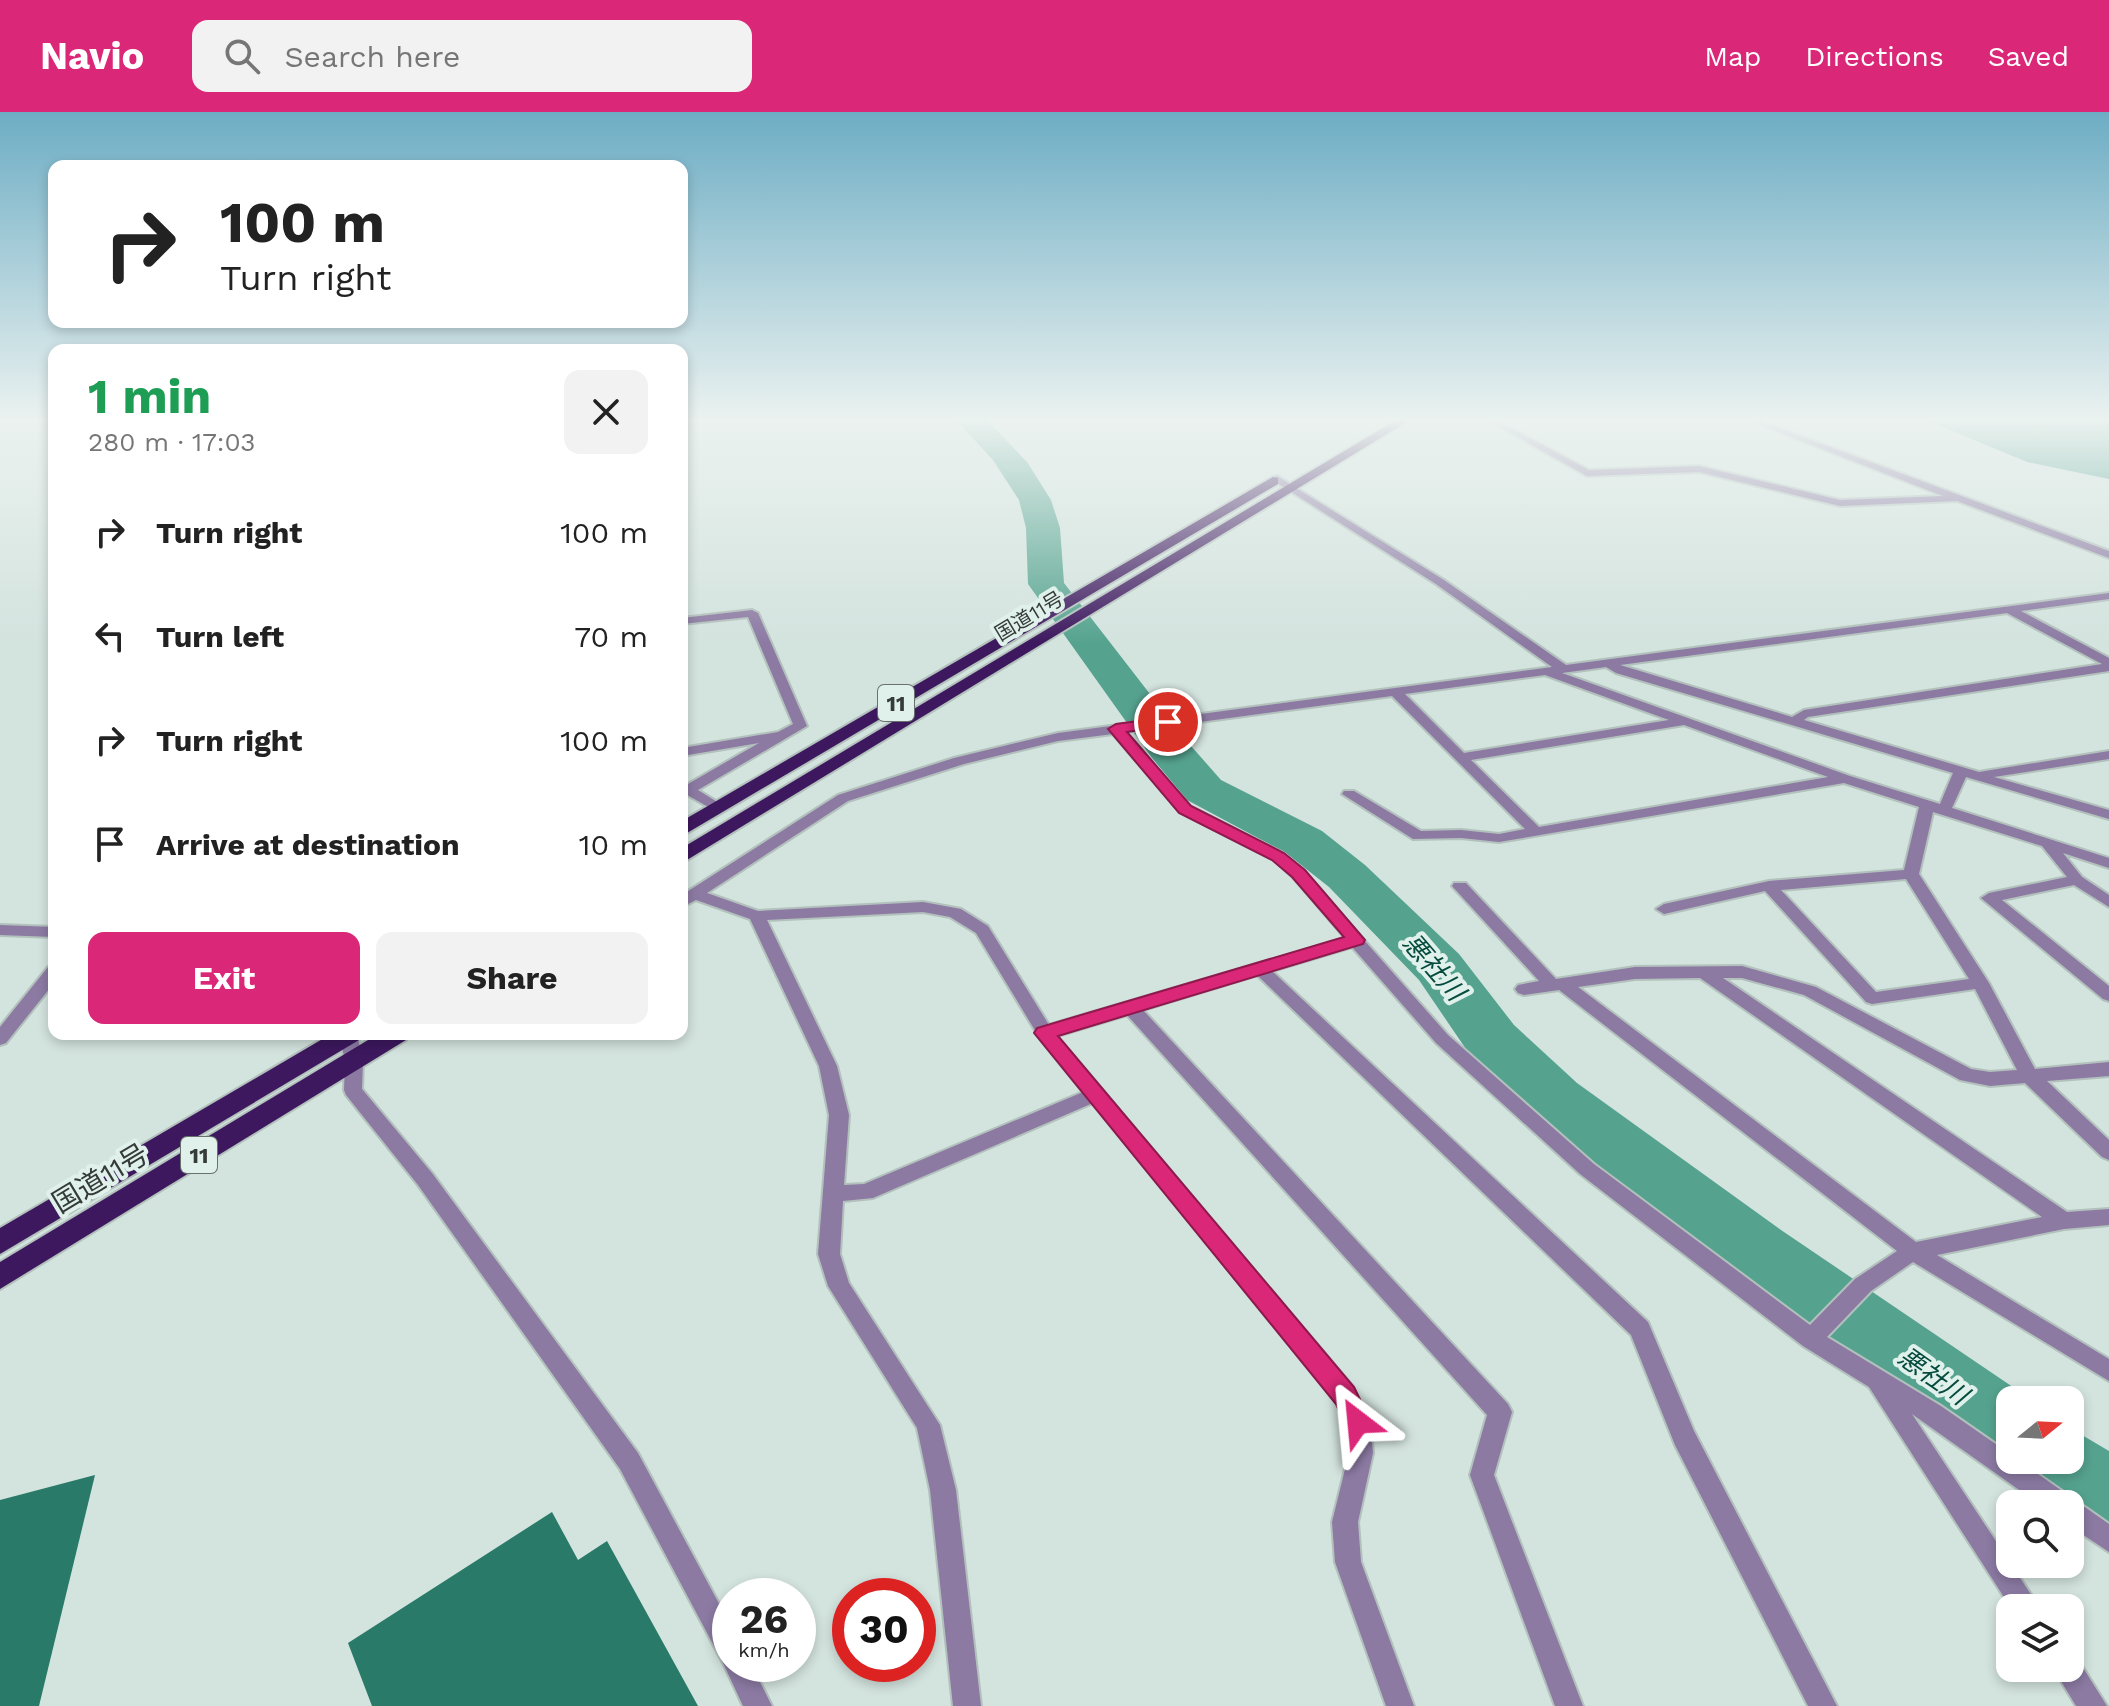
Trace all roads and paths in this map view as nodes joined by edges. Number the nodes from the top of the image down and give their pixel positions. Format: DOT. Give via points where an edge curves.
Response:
graph roads {
  1 [pos="1251,494"];
  2 [pos="1280,494"];
  3 [pos="1301,494"];
  4 [pos="1804,494"];
  5 [pos="1950,494"];
  6 [pos="1960,498"];
  7 [pos="2109,555"];
  8 [pos="2109,596"];
  9 [pos="2010,610"];
  10 [pos="688,620"];
  11 [pos="1054,621"];
  12 [pos="1608,663"];
  13 [pos="2109,665"];
  14 [pos="1563,669"];
  15 [pos="1544,671"];
  16 [pos="1396,693"];
  17 [pos="1794,721"];
  18 [pos="1684,722"];
  19 [pos="1116,729"];
  20 [pos="782,735"];
  21 [pos="688,751"];
  22 [pos="2109,755"];
  23 [pos="1462,757"];
  24 [pos="1961,771"];
  25 [pos="1977,775"];
  26 [pos="1845,779"];
  27 [pos="688,786"];
  28 [pos="688,790"];
  29 [pos="1349,794"];
  30 [pos="717,808"];
  31 [pos="1936,808"];
  32 [pos="2109,815"];
  33 [pos="688,826"];
  34 [pos="1536,832"];
  35 [pos="2045,841"];
  36 [pos="688,853"];
  37 [pos="2109,863"];
  38 [pos="1911,874"];
  39 [pos="2077,880"];
  40 [pos="1460,886"];
  41 [pos="1769,886"];
  42 [pos="688,898"];
  43 [pos="2109,902"];
  44 [pos="1664,909"];
  45 [pos="757,916"];
  46 [pos="0,930"];
  47 [pos="48,932"];
  48 [pos="1356,940"];
  49 [pos="1260,969"];
  50 [pos="1703,972"];
  51 [pos="48,979"];
  52 [pos="1980,983"];
  53 [pos="1558,984"];
  54 [pos="1524,989"];
  55 [pos="2109,995"];
  56 [pos="1129,1006"];
  57 [pos="1045,1033"];
  58 [pos="0,1039"];
  59 [pos="350,1041"];
  60 [pos="2109,1069"];
  61 [pos="2029,1075"];
  62 [pos="1094,1095"];
  63 [pos="2109,1152"];
  64 [pos="834,1194"];
  65 [pos="2109,1217"];
  66 [pos="2064,1221"];
  67 [pos="0,1242"];
  68 [pos="1913,1251"];
  69 [pos="0,1277"];
  70 [pos="1819,1332"];
  71 [pos="2109,1371"];
  72 [pos="1876,1382"];
  73 [pos="2040,1490"];
  74 [pos="2084,1521"];
  75 [pos="2109,1539"];
  76 [pos="2018,1594"];
  77 [pos="712,1618"];
  78 [pos="745,1682"];
  79 [pos="2077,1682"];
  80 [pos="758,1706"];
  81 [pos="967,1706"];
  82 [pos="1400,1706"];
  83 [pos="1569,1706"];
  84 [pos="1823,1706"];
  85 [pos="2093,1706"];
  1 -- 11 [label="highway, 国道11号 / 11" via="1081,594"];
  2 -- 11 [label="highway, 国道11号 / 11" via="1096,606"];
  3 -- 14 [label="street" via="1440,582"];
  4 -- 6 [label="street" via="1840,503"];
  5 -- 6 [label="street"];
  6 -- 7 [label="street"];
  8 -- 9 [label="street"];
  9 -- 12 [label="street"];
  9 -- 13 [label="street"];
  10 -- 20 [label="street" via="752,613 800,726"];
  11 -- 30 [label="highway, 国道11号 / 11"];
  11 -- 36 [label="highway, 国道11号 / 11"];
  12 -- 14 [label="street"];
  12 -- 17 [label="street"];
  13 -- 17 [label="street" via="1804,714"];
  14 -- 15 [label="street"];
  15 -- 16 [label="street"];
  15 -- 18 [label="street"];
  16 -- 19 [label="street"];
  16 -- 23 [label="street"];
  17 -- 24 [label="street"];
  18 -- 23 [label="street"];
  18 -- 26 [label="street"];
  19 -- 42 [label="street" via="959,761 843,798"];
  19 -- 48 [label="street" via="1185,809 1278,856"];
  20 -- 21 [label="street"];
  20 -- 27 [label="street"];
  22 -- 25 [label="street"];
  23 -- 34 [label="street"];
  24 -- 25 [label="street"];
  24 -- 31 [label="street"];
  25 -- 32 [label="street"];
  26 -- 31 [label="street"];
  26 -- 34 [label="street"];
  28 -- 30 [label="street"];
  29 -- 34 [label="street" via="1418,836 1499,838"];
  30 -- 33 [label="highway, 国道11号 / 11"];
  31 -- 35 [label="street"];
  31 -- 38 [label="street"];
  35 -- 37 [label="street"];
  35 -- 39 [label="street"];
  38 -- 41 [label="street"];
  38 -- 52 [label="street"];
  39 -- 43 [label="street"];
  39 -- 55 [label="street" via="1989,898"];
  40 -- 53 [label="street"];
  41 -- 44 [label="street"];
  41 -- 52 [label="street" via="1872,998"];
  42 -- 45 [label="street"];
  45 -- 57 [label="street" via="923,907 955,913 982,930"];
  45 -- 64 [label="street" via="828,1066 839,1115"];
  46 -- 47 [label="street"];
  48 -- 49 [label="street"];
  48 -- 70 [label="street" via="1442,1039 1587,1169"];
  49 -- 56 [label="street"];
  49 -- 84 [label="street" via="1640,1329 1684,1437"];
  50 -- 53 [label="street" via="1635,973"];
  50 -- 61 [label="street" via="1742,972 1810,991 1967,1075"];
  50 -- 66 [label="street"];
  51 -- 58 [label="street"];
  52 -- 61 [label="street"];
  53 -- 54 [label="street"];
  53 -- 68 [label="street"];
  56 -- 57 [label="street"];
  56 -- 83 [label="street" via="1500,1412 1482,1475"];
  57 -- 62 [label="street"];
  59 -- 67 [label="highway, 国道11号 / 11"];
  59 -- 69 [label="highway, 国道11号 / 11"];
  59 -- 77 [label="street" via="353,1090 425,1179 629,1461"];
  60 -- 61 [label="street"];
  61 -- 63 [label="street"];
  62 -- 64 [label="street" via="866,1192"];
  62 -- 82 [label="street" via="1345,1395 1358,1422 1361,1453 1345,1522 1348,1562"];
  64 -- 81 [label="street" via="829,1254 839,1286 928,1425 943,1490"];
  65 -- 66 [label="street"];
  66 -- 68 [label="street"];
  68 -- 70 [label="street" via="1863,1285"];
  68 -- 71 [label="street"];
  70 -- 72 [label="street"];
  72 -- 73 [label="street" via="1933,1414"];
  72 -- 76 [label="street"];
  74 -- 75 [label="street"];
  78 -- 80 [label="street"];
  79 -- 85 [label="street"];
}
